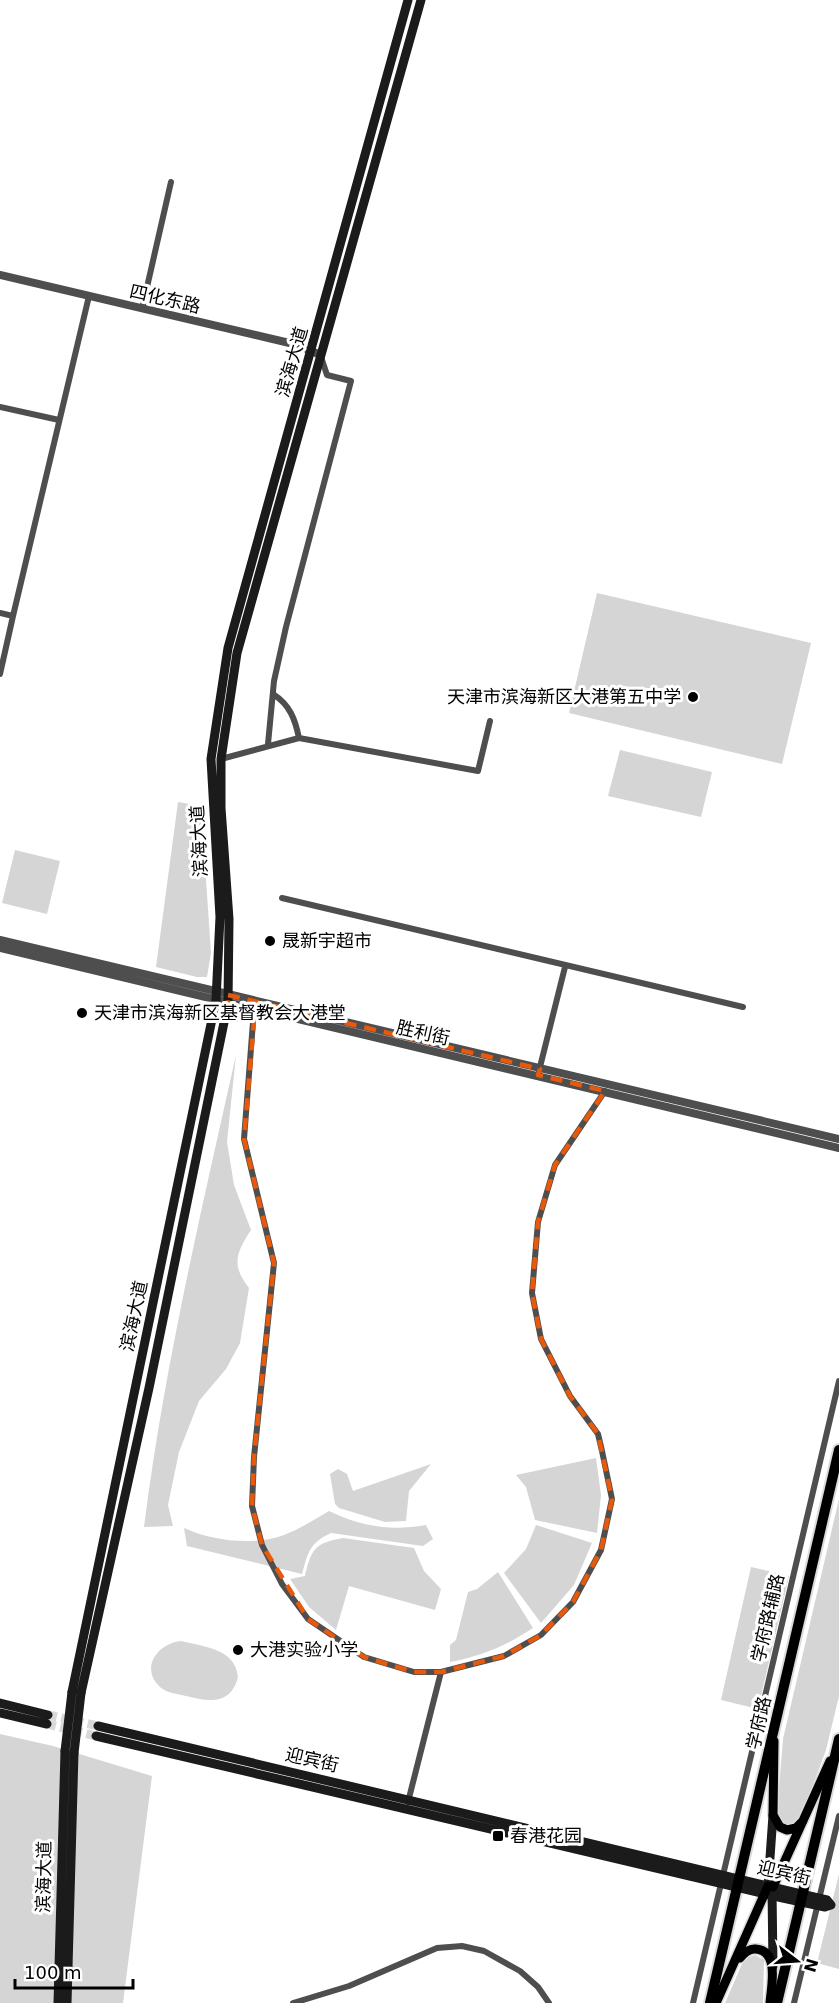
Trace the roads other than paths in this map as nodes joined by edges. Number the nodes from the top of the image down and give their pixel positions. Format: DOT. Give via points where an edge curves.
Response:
graph roads {
  1 [pos="408,0"];
  2 [pos="421,0"];
  3 [pos="171,182"];
  4 [pos="0,275"];
  5 [pos="88,296"];
  6 [pos="142,309"];
  7 [pos="312,351"];
  8 [pos="321,356"];
  9 [pos="0,407"];
  10 [pos="59,420"];
  11 [pos="0,613"];
  12 [pos="13,616"];
  13 [pos="0,674"];
  14 [pos="273,694"];
  15 [pos="490,721"];
  16 [pos="299,738"];
  17 [pos="268,744"];
  18 [pos="221,759"];
  19 [pos="282,898"];
  20 [pos="0,940"];
  21 [pos="0,948"];
  22 [pos="95,967"];
  23 [pos="565,967"];
  24 [pos="216,996"];
  25 [pos="228,999"];
  26 [pos="743,1007"];
  27 [pos="254,1009"];
  28 [pos="539,1072"];
  29 [pos="606,1088"];
  30 [pos="839,1139"];
  31 [pos="839,1148"];
  32 [pos="839,1381"];
  33 [pos="839,1450"];
  34 [pos="441,1672"];
  35 [pos="76,1692"];
  36 [pos="0,1703"];
  37 [pos="0,1713"];
  38 [pos="97,1731"];
  39 [pos="773,1733"];
  40 [pos="839,1741"];
  41 [pos="70,1752"];
  42 [pos="408,1804"];
  43 [pos="773,1815"];
  44 [pos="839,1816"];
  45 [pos="806,1818"];
  46 [pos="722,1879"];
  47 [pos="738,1883"];
  48 [pos="770,1891"];
  49 [pos="802,1898"];
  50 [pos="817,1901"];
  51 [pos="773,1966"];
  52 [pos="730,1972"];
  53 [pos="58,2003"];
  54 [pos="67,2003"];
  55 [pos="293,2003"];
  56 [pos="549,2003"];
  57 [pos="693,2003"];
  58 [pos="710,2003"];
  59 [pos="716,2003"];
  60 [pos="770,2003"];
  61 [pos="777,2003"];
  62 [pos="794,2003"];
  1 -- 7 [label="main road, 滨海大道"];
  2 -- 8 [label="main road, 滨海大道"];
  3 -- 6 [label="street"];
  4 -- 5 [label="street, 四化东路"];
  5 -- 6 [label="street, 四化东路"];
  5 -- 10 [label="street"];
  6 -- 7 [label="street, 四化东路"];
  7 -- 8 [label="street, 四化东路"];
  7 -- 24 [label="main road, 滨海大道" via="228,648 216,719 212,759 220,917"];
  8 -- 14 [label="street" via="327,375 351,381 286,627"];
  8 -- 18 [label="main road, 滨海大道" via="237,653"];
  9 -- 10 [label="street"];
  10 -- 12 [label="street"];
  11 -- 12 [label="street"];
  12 -- 13 [label="street"];
  14 -- 16 [label="street" via="292,713"];
  14 -- 17 [label="street"];
  15 -- 16 [label="street" via="478,771"];
  16 -- 17 [label="street"];
  17 -- 18 [label="street"];
  18 -- 25 [label="main road, 滨海大道" via="229,919"];
  19 -- 23 [label="street"];
  20 -- 22 [label="street, 胜利街"];
  21 -- 22 [label="street, 胜利街"];
  22 -- 24 [label="street, 胜利街"];
  23 -- 26 [label="street"];
  23 -- 28 [label="street"];
  24 -- 25 [label="street, 胜利街"];
  24 -- 35 [label="main road, 滨海大道"];
  25 -- 27 [label="street, 胜利街"];
  25 -- 28 [label="street, 胜利街"];
  25 -- 35 [label="main road, 滨海大道" via="118,1527"];
  27 -- 28 [label="street, 胜利街"];
  27 -- 34 [label="street" via="244,1139 274,1263 252,1506 262,1545 282,1584 308,1619 364,1657 414,1672"];
  28 -- 29 [label="street, 胜利街"];
  29 -- 30 [label="street, 胜利街"];
  29 -- 31 [label="street, 胜利街"];
  29 -- 34 [label="street" via="555,1165 538,1222 532,1293 541,1339 570,1396 598,1434 612,1499 601,1550 573,1602 541,1635 504,1656"];
  32 -- 46 [label="street, 学府路辅路"];
  33 -- 39 [label="highway, 学府路"];
  34 -- 42 [label="street"];
  35 -- 41 [label="main road, bridge"];
  36 -- 37 [label="main road" via="48,1720"];
  38 -- 42 [label="main road, 迎宾街"];
  39 -- 43 [label="main road"];
  39 -- 47 [label="highway, 学府路"];
  40 -- 45 [label="main road"];
  40 -- 49 [label="highway"];
  41 -- 53 [label="main road, 滨海大道"];
  41 -- 54 [label="main road, 滨海大道"];
  42 -- 46 [label="main road, 迎宾街"];
  43 -- 45 [label="main road" via="786,1830 800,1826"];
  43 -- 48 [label="main road"];
  44 -- 50 [label="street"];
  45 -- 48 [label="main road"];
  46 -- 47 [label="main road, 迎宾街"];
  46 -- 57 [label="street, 学府路辅路"];
  47 -- 48 [label="main road, 迎宾街"];
  47 -- 58 [label="highway, 学府路"];
  48 -- 49 [label="main road, 迎宾街"];
  48 -- 51 [label="main road"];
  48 -- 52 [label="main road"];
  49 -- 50 [label="main road, 迎宾街"];
  49 -- 61 [label="highway"];
  50 -- 62 [label="street"];
  51 -- 52 [label="main road" via="766,1954 750,1949"];
  51 -- 60 [label="main road"];
  52 -- 59 [label="main road"];
  55 -- 56 [label="street" via="349,1986 429,1950 462,1946 484,1951 510,1965 538,1987"];
}
